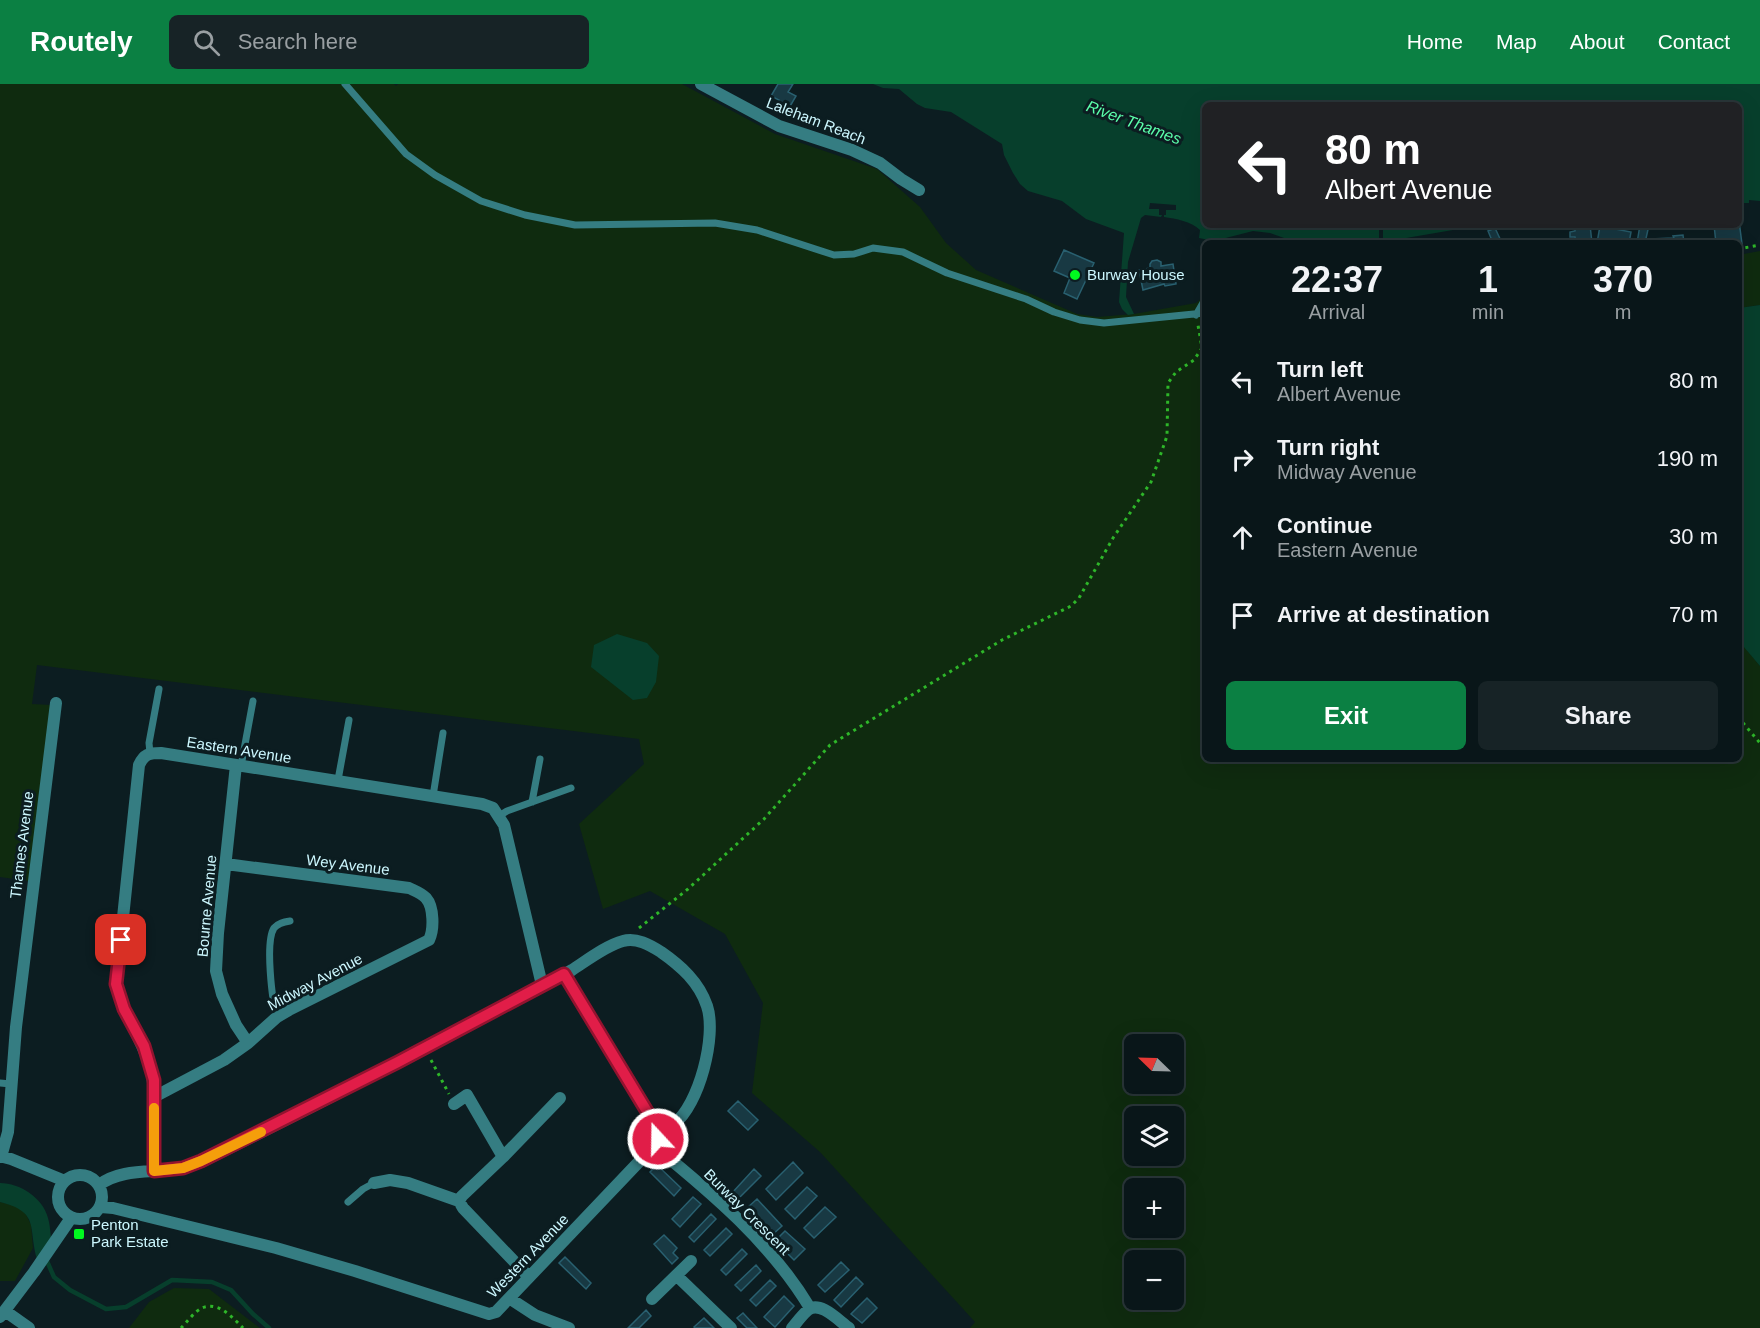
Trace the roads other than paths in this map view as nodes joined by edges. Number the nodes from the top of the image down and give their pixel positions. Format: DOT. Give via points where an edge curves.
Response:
graph roads {
  1 [pos="345,84"];
  2 [pos="701,84"];
  3 [pos="919,190"];
  4 [pos="1202,304"];
  5 [pos="1202,314"];
  6 [pos="1196,315"];
  7 [pos="159,689"];
  8 [pos="253,701"];
  9 [pos="56,703"];
  10 [pos="349,720"];
  11 [pos="443,733"];
  12 [pos="150,753"];
  13 [pos="540,759"];
  14 [pos="239,765"];
  15 [pos="338,780"];
  16 [pos="571,788"];
  17 [pos="433,796"];
  18 [pos="532,802"];
  19 [pos="499,816"];
  20 [pos="226,864"];
  21 [pos="290,921"];
  22 [pos="432,934"];
  23 [pos="564,974"];
  24 [pos="542,985"];
  25 [pos="277,1017"];
  26 [pos="248,1043"];
  27 [pos="5,1083"];
  28 [pos="154,1097"];
  29 [pos="560,1098"];
  30 [pos="453,1104"];
  31 [pos="658,1132"];
  32 [pos="654,1146"];
  33 [pos="1,1156"];
  34 [pos="503,1157"];
  35 [pos="154,1171"];
  36 [pos="65,1181"];
  37 [pos="374,1183"];
  38 [pos="99,1185"];
  39 [pos="459,1201"];
  40 [pos="348,1202"];
  41 [pos="101,1207"];
  42 [pos="71,1218"];
  43 [pos="691,1261"];
  44 [pos="676,1276"];
  45 [pos="529,1277"];
  46 [pos="509,1298"];
  47 [pos="652,1299"];
  48 [pos="810,1308"];
  49 [pos="2,1314"];
  50 [pos="28,1328"];
  51 [pos="568,1328"];
  52 [pos="731,1328"];
  53 [pos="792,1328"];
  54 [pos="849,1328"];
  1 -- 6 [label="lane" via="413,159 481,201 525,215 574,225 715,223 757,230 834,255 873,248 903,252 947,273 1054,312 1104,324"];
  2 -- 3 [label="street, Laleham Reach" via="779,126 880,163"];
  4 -- 6 [label="lane"];
  5 -- 6 [label="lane"];
  7 -- 12 [label="lane"];
  8 -- 14 [label="lane"];
  9 -- 27 [label="street, Thames Avenue" via="16,1027"];
  10 -- 15 [label="lane"];
  11 -- 17 [label="lane"];
  12 -- 14 [label="street, Eastern Avenue"];
  12 -- 28 [label="street" via="139,765 116,984 144,1046 154,1080"];
  13 -- 18 [label="lane"];
  14 -- 15 [label="street, Eastern Avenue"];
  14 -- 20 [label="street, Bourne Avenue"];
  15 -- 17 [label="street, Eastern Avenue"];
  16 -- 18 [label="lane"];
  17 -- 19 [label="street, Eastern Avenue" via="482,804 493,808"];
  18 -- 19 [label="lane"];
  19 -- 24 [label="street"];
  20 -- 22 [label="street, Wey Avenue" via="410,888 428,900"];
  20 -- 26 [label="street, Bourne Avenue" via="216,971 222,994"];
  21 -- 25 [label="lane" via="276,926 271,940"];
  22 -- 25 [label="street, Midway Avenue" via="429,940"];
  23 -- 24 [label="street"];
  23 -- 31 [label="street"];
  23 -- 31 [label="street" via="624,940 643,942 672,960 701,992 711,1022 707,1061 687,1108 675,1124"];
  24 -- 35 [label="street" via="201,1161 183,1168"];
  25 -- 26 [label="street, Midway Avenue"];
  26 -- 28 [label="street, Midway Avenue" via="225,1060"];
  27 -- 33 [label="street, Thames Avenue" via="8,1132"];
  28 -- 35 [label="street"];
  29 -- 34 [label="street"];
  30 -- 34 [label="street" via="467,1095"];
  31 -- 32 [label="street, Western Avenue"];
  32 -- 45 [label="street, Western Avenue"];
  32 -- 48 [label="street, Burway Crescent" via="732,1213 777,1260"];
  33 -- 36 [label="street"];
  34 -- 39 [label="street"];
  35 -- 38 [label="street" via="115,1176"];
  36 -- 38 [label="street" via="81,1174"];
  36 -- 42 [label="street" via="57,1196 63,1213"];
  37 -- 39 [label="street" via="408,1183"];
  37 -- 40 [label="lane"];
  38 -- 41 [label="street"];
  39 -- 45 [label="street"];
  41 -- 42 [label="street" via="88,1219"];
  41 -- 46 [label="street, Western Avenue" via="276,1248 489,1314"];
  42 -- 49 [label="street"];
  43 -- 44 [label="street"];
  44 -- 47 [label="street"];
  44 -- 52 [label="street"];
  45 -- 46 [label="street, Western Avenue"];
  46 -- 51 [label="street"];
  48 -- 53 [label="street"];
  48 -- 54 [label="street" via="826,1310"];
  49 -- 50 [label="street"];
}
